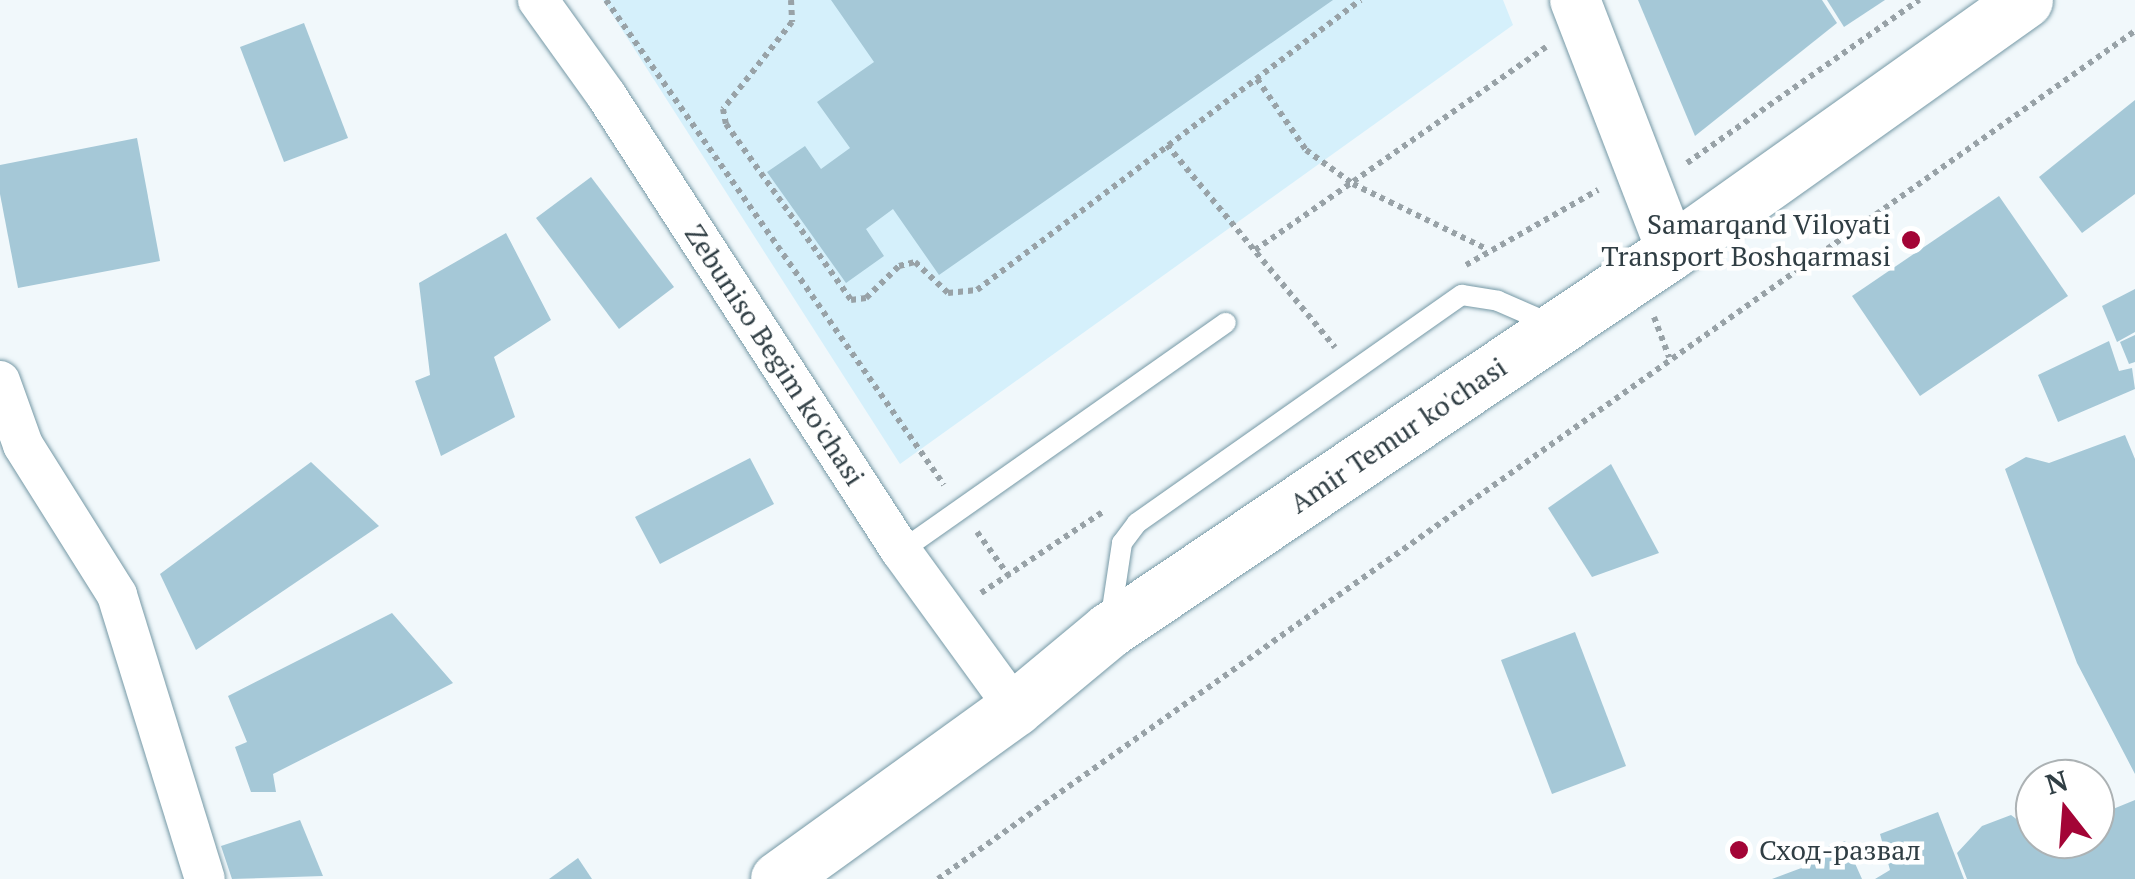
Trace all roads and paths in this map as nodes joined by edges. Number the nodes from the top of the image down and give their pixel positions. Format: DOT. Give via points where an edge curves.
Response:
graph roads {
  1 [pos="538,0"];
  2 [pos="606,0"];
  3 [pos="791,0"];
  4 [pos="1361,0"];
  5 [pos="1575,0"];
  6 [pos="2025,0"];
  7 [pos="2135,31"];
  8 [pos="1547,47"];
  9 [pos="1257,78"];
  10 [pos="1168,146"];
  11 [pos="1353,184"];
  12 [pos="1255,250"];
  13 [pos="1488,250"];
  14 [pos="1672,251"];
  15 [pos="1226,323"];
  16 [pos="1558,327"];
  17 [pos="1339,352"];
  18 [pos="0,381"];
  19 [pos="960,509"];
  20 [pos="901,551"];
  21 [pos="1009,576"];
  22 [pos="1109,630"];
  23 [pos="1015,708"];
  24 [pos="205,879"];
  25 [pos="778,879"];
  26 [pos="938,879"];
  1 -- 20 [label="street, Zebuniso Begim ko'chasi"];
  2 -- 19 [label="path"];
  3 -- 10 [label="path" via="792,22 723,109 726,124 851,300 866,298 899,266 915,262 948,293 977,290"];
  4 -- 9 [label="path"];
  5 -- 14 [label="street"];
  6 -- 14 [label="main road, Amir Temur ko'chasi"];
  7 -- 26 [label="path"];
  8 -- 11 [label="path"];
  9 -- 10 [label="path"];
  9 -- 11 [label="path" via="1306,150"];
  10 -- 12 [label="path"];
  11 -- 12 [label="path"];
  11 -- 13 [label="path"];
  12 -- 17 [label="path"];
  14 -- 16 [label="main road, Amir Temur ko'chasi"];
  15 -- 19 [label="lane"];
  16 -- 22 [label="main road, Amir Temur ko'chasi"];
  16 -- 22 [label="lane" via="1498,301 1462,295 1137,523 1122,544"];
  18 -- 24 [label="street" via="23,445 116,595"];
  19 -- 20 [label="lane"];
  19 -- 21 [label="path"];
  20 -- 23 [label="street, Zebuniso Begim ko'chasi"];
  22 -- 23 [label="main road, Amir Temur ko'chasi"];
  23 -- 25 [label="main road, Amir Temur ko'chasi"];
}
